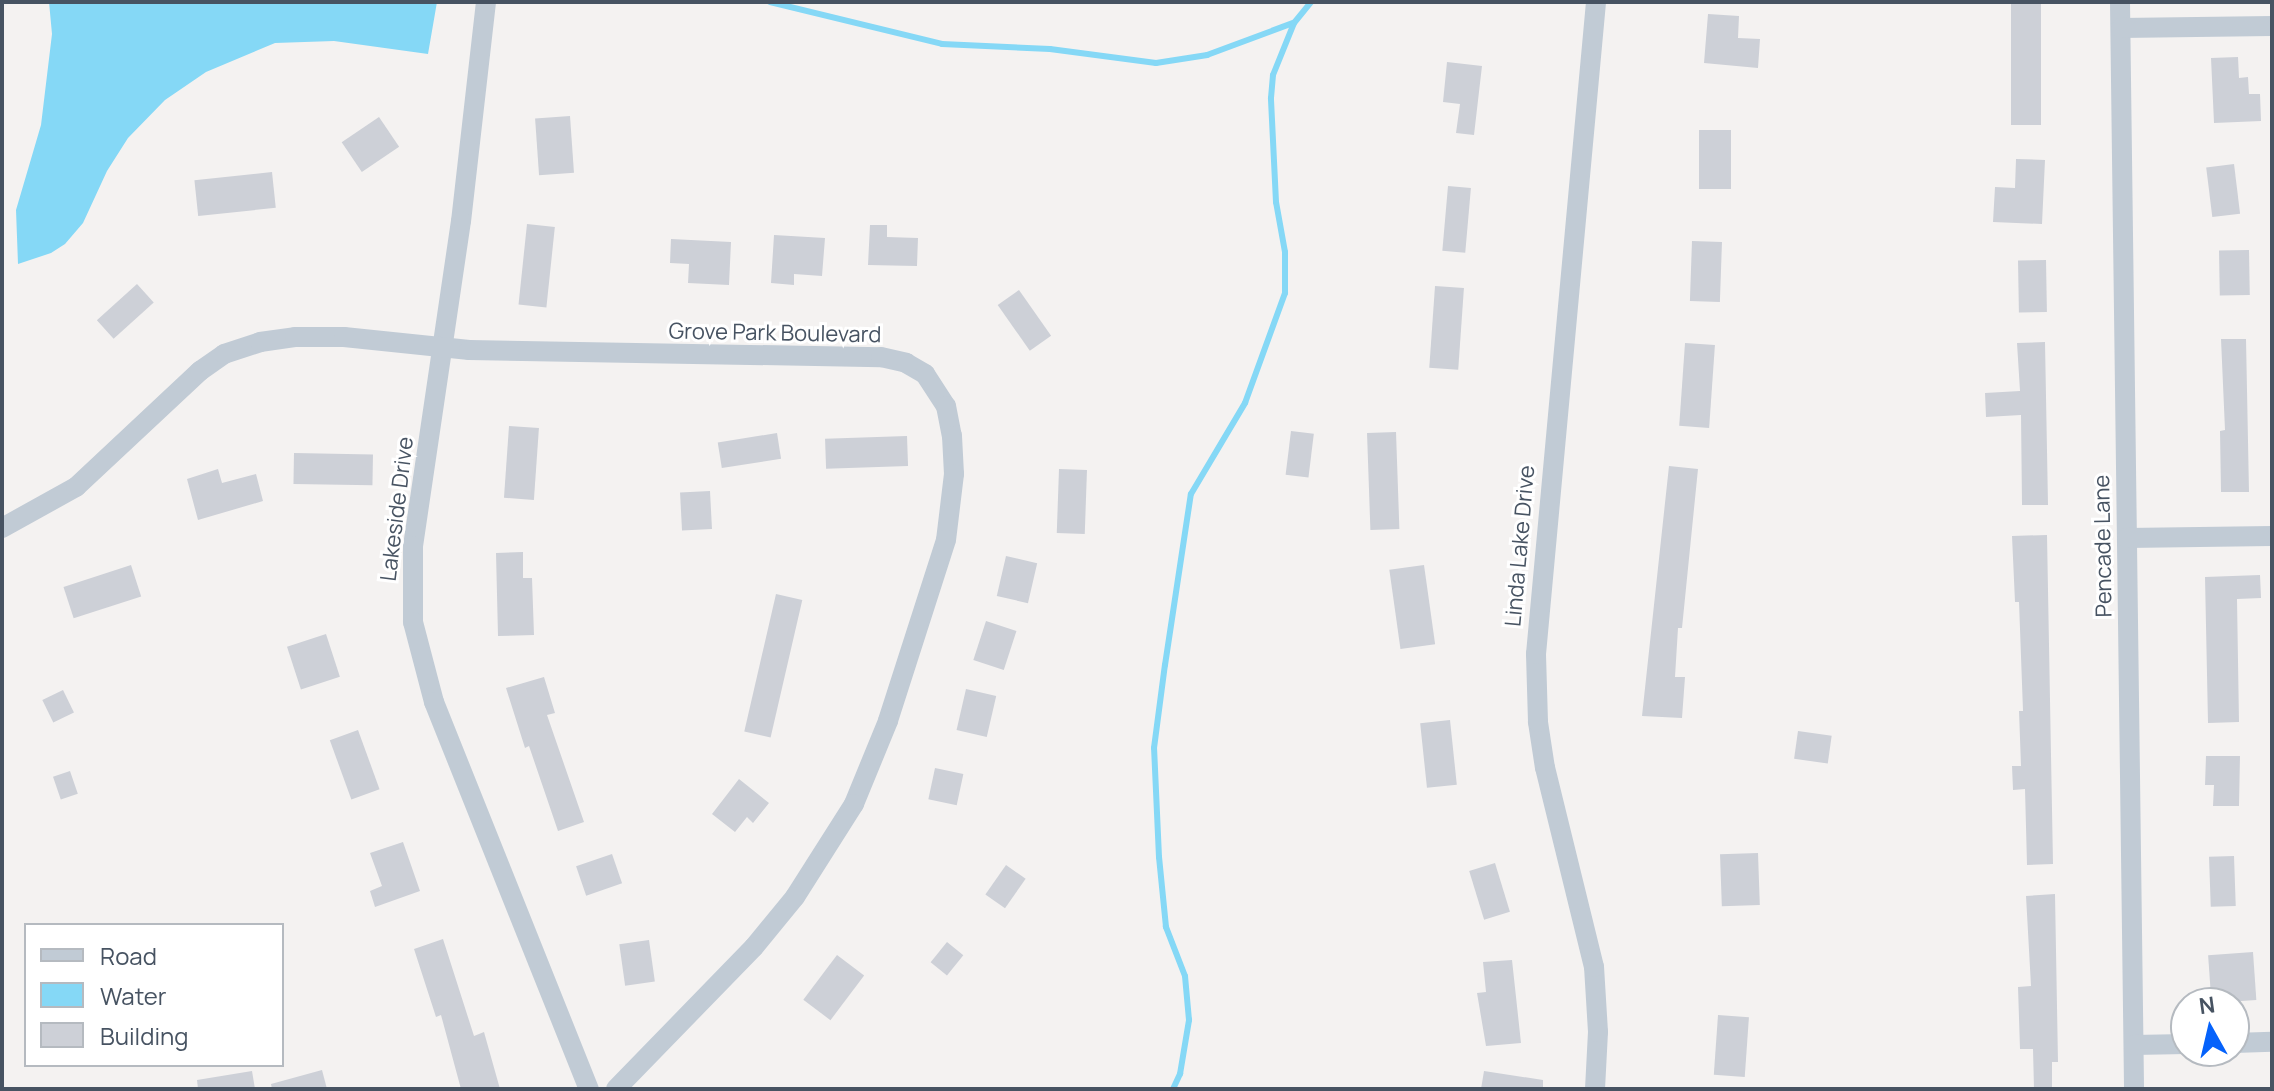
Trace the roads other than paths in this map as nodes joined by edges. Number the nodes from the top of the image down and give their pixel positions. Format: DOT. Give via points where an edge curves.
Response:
graph roads {
  1 [pos="486,2"];
  2 [pos="1596,2"];
  3 [pos="2120,2"];
  4 [pos="2272,26"];
  5 [pos="2121,28"];
  6 [pos="442,348"];
  7 [pos="2,528"];
  8 [pos="2272,536"];
  9 [pos="2127,538"];
  10 [pos="2272,1042"];
  11 [pos="2250,1043"];
  12 [pos="2170,1044"];
  13 [pos="2134,1045"];
  14 [pos="589,1089"];
  15 [pos="616,1089"];
  16 [pos="1595,1089"];
  17 [pos="2134,1089"];
  1 -- 6 [label="street, Lakeside Drive"];
  2 -- 16 [label="street, Linda Lake Drive" via="1536,654 1545,768 1594,967"];
  3 -- 5 [label="street, Pencade Lane"];
  4 -- 5 [label="street"];
  5 -- 9 [label="street, Pencade Lane"];
  6 -- 7 [label="street, Grove Park Boulevard" via="344,337 295,337 237,348 200,371 76,487"];
  6 -- 14 [label="street, Lakeside Drive" via="413,546 413,622 434,702"];
  6 -- 15 [label="street, Grove Park Boulevard" via="881,357 925,374 946,406 954,474 946,540 888,721 854,804 795,897 754,947"];
  8 -- 9 [label="street"];
  9 -- 13 [label="street, Pencade Lane"];
  10 -- 11 [label="street"];
  12 -- 13 [label="street"];
  13 -- 17 [label="street, Pencade Lane"];
}
